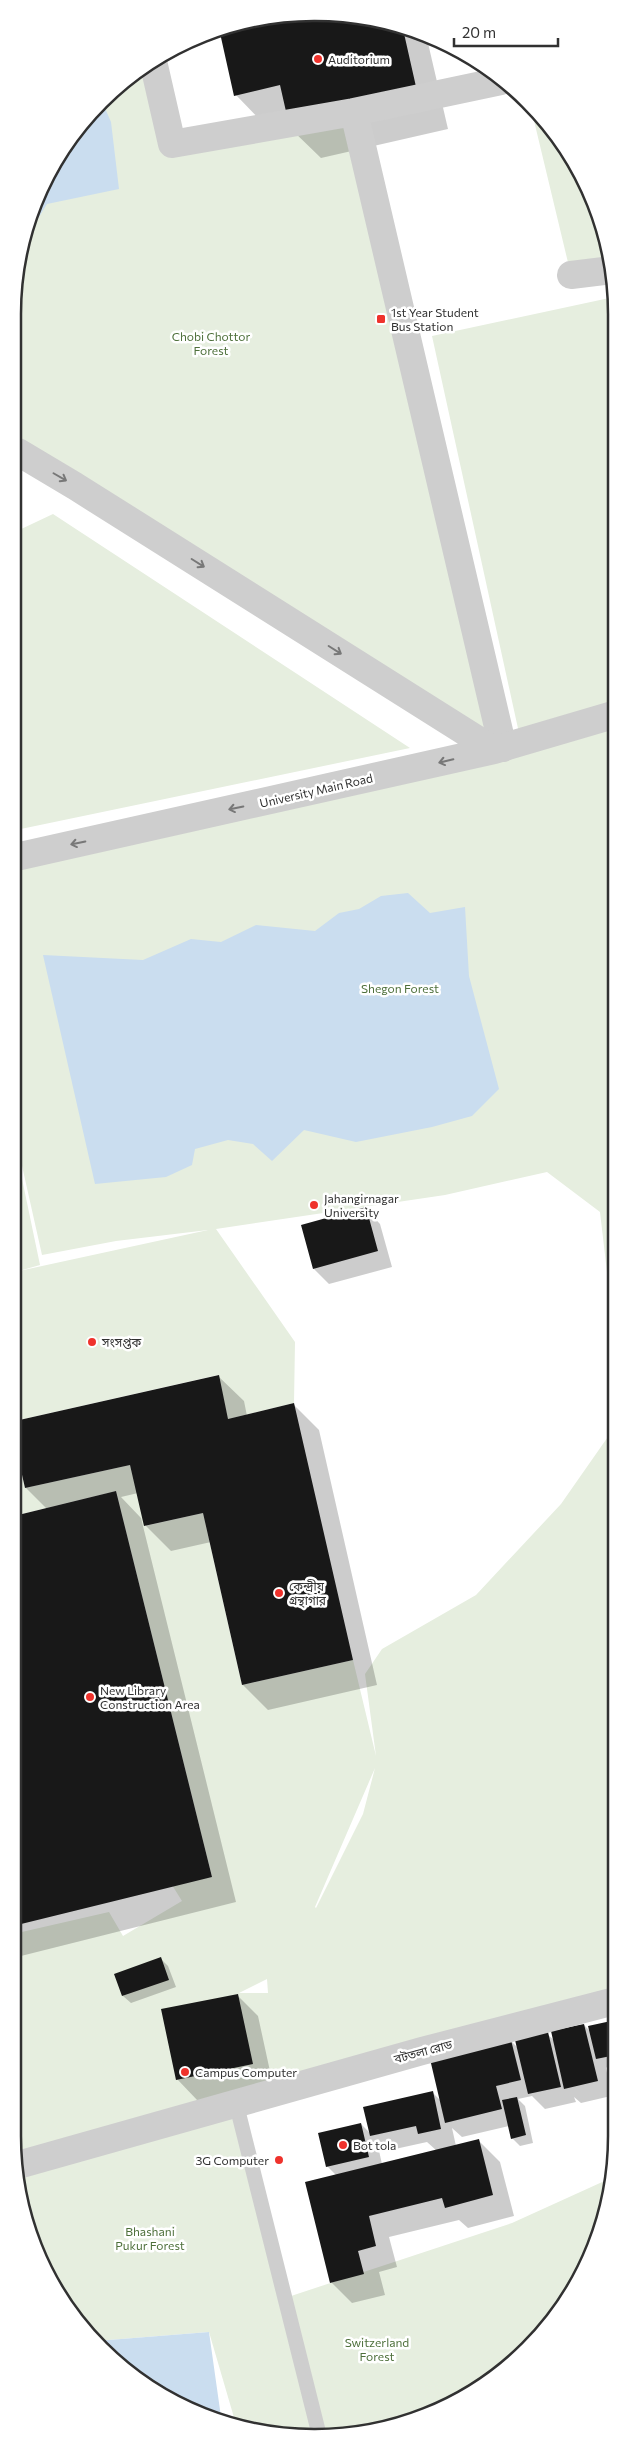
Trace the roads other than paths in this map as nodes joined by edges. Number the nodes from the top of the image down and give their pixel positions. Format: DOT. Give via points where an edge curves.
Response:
graph roads {
  1 [pos="156,69"];
  2 [pos="494,83"];
  3 [pos="354,112"];
  4 [pos="604,271"];
  5 [pos="571,275"];
  6 [pos="21,454"];
  7 [pos="608,716"];
  8 [pos="498,749"];
  9 [pos="21,856"];
  10 [pos="608,2003"];
  11 [pos="236,2103"];
  12 [pos="23,2164"];
  13 [pos="318,2429"];
  1 -- 3 [label="street" via="172,144"];
  2 -- 3 [label="street"];
  3 -- 8 [label="street"];
  4 -- 5 [label="street"];
  6 -- 8 [label="street, one-way"];
  7 -- 8 [label="street, University Main Road"];
  8 -- 9 [label="street, University Main Road, one-way"];
  10 -- 11 [label="street, বটতলা রোড"];
  11 -- 12 [label="street, বটতলা রোড"];
  11 -- 13 [label="lane"];
}
